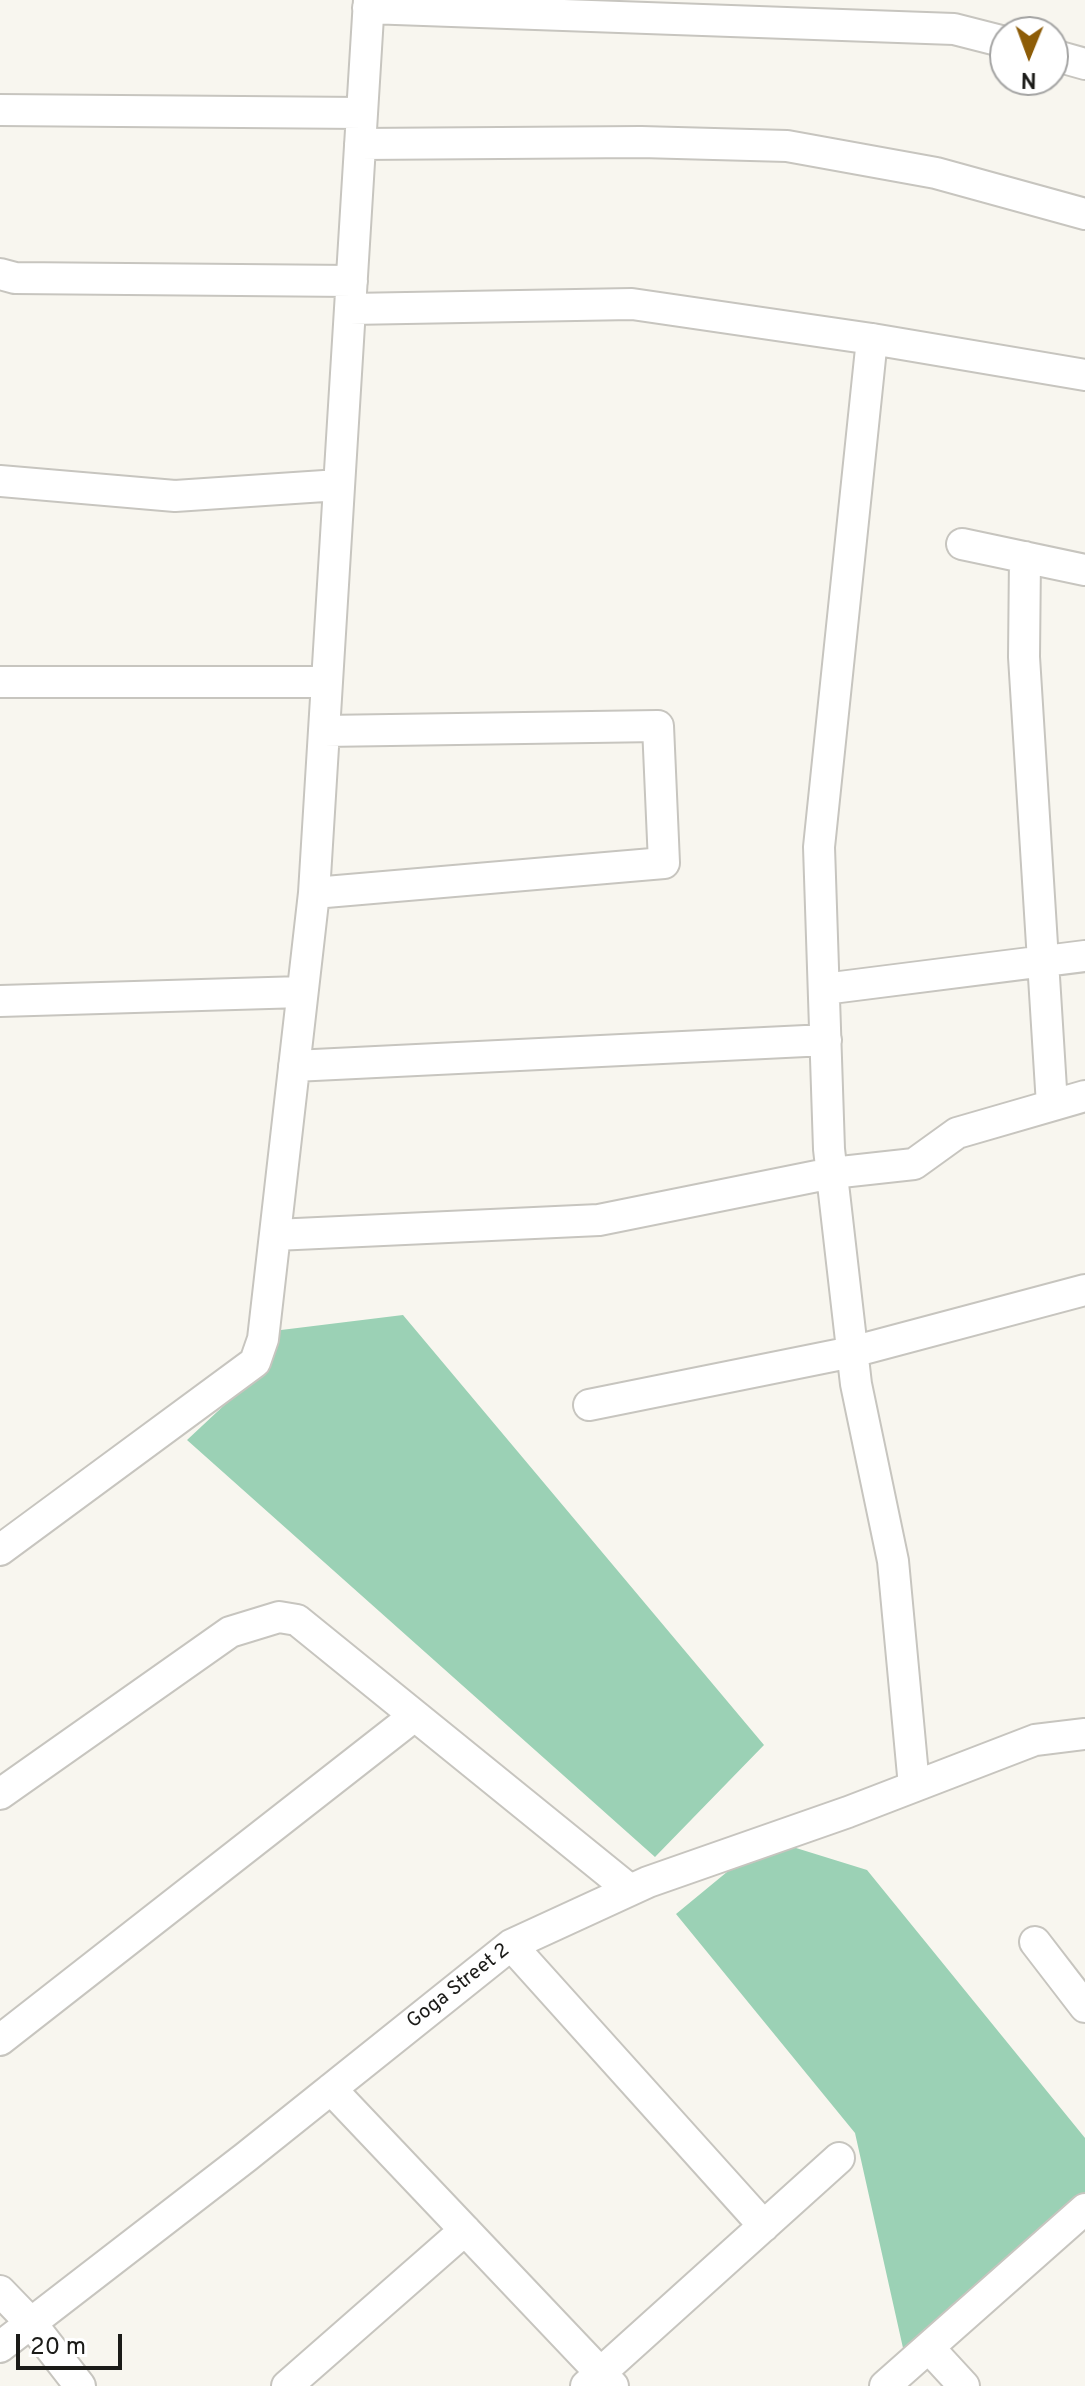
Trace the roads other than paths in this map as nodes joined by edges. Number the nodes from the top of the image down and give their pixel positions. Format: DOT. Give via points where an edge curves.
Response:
graph roads {
  1 [pos="369,4"];
  2 [pos="989,38"];
  3 [pos="0,110"];
  4 [pos="362,113"];
  5 [pos="360,144"];
  6 [pos="1085,214"];
  7 [pos="0,274"];
  8 [pos="351,295"];
  9 [pos="872,339"];
  10 [pos="1085,375"];
  11 [pos="0,481"];
  12 [pos="339,485"];
  13 [pos="962,544"];
  14 [pos="1025,557"];
  15 [pos="1085,570"];
  16 [pos="0,682"];
  17 [pos="327,682"];
  18 [pos="324,731"];
  19 [pos="314,893"];
  20 [pos="1085,956"];
  21 [pos="1043,963"];
  22 [pos="824,989"];
  23 [pos="302,992"];
  24 [pos="0,1001"];
  25 [pos="826,1040"];
  26 [pos="294,1066"];
  27 [pos="1085,1096"];
  28 [pos="1052,1105"];
  29 [pos="832,1173"];
  30 [pos="275,1235"];
  31 [pos="1085,1290"];
  32 [pos="852,1352"];
  33 [pos="589,1405"];
  34 [pos="0,1550"];
  35 [pos="413,1717"];
  36 [pos="1085,1734"];
  37 [pos="914,1786"];
  38 [pos="0,1794"];
  39 [pos="630,1890"];
  40 [pos="1035,1942"];
  41 [pos="511,1945"];
  42 [pos="1085,2007"];
  43 [pos="0,2040"];
  44 [pos="331,2089"];
  45 [pos="839,2158"];
  46 [pos="1085,2209"];
  47 [pos="764,2226"];
  48 [pos="465,2230"];
  49 [pos="0,2291"];
  50 [pos="31,2323"];
  51 [pos="0,2347"];
  52 [pos="929,2348"];
  53 [pos="600,2382"];
  54 [pos="80,2386"];
  55 [pos="287,2386"];
  56 [pos="885,2386"];
  57 [pos="964,2386"];
  1 -- 2 [label="street" via="954,29"];
  1 -- 4 [label="street"];
  3 -- 4 [label="street"];
  4 -- 5 [label="street"];
  5 -- 6 [label="street" via="787,146 936,173"];
  5 -- 8 [label="street"];
  7 -- 8 [label="street"];
  8 -- 9 [label="street" via="632,304"];
  8 -- 12 [label="street"];
  9 -- 10 [label="street"];
  9 -- 22 [label="street" via="819,847"];
  11 -- 12 [label="street" via="175,496"];
  12 -- 17 [label="street"];
  13 -- 14 [label="street"];
  14 -- 15 [label="street"];
  14 -- 21 [label="street" via="1024,657"];
  16 -- 17 [label="street"];
  17 -- 18 [label="street"];
  18 -- 19 [label="street"];
  18 -- 19 [label="street" via="658,726 664,863"];
  19 -- 23 [label="street"];
  20 -- 21 [label="street"];
  21 -- 22 [label="street"];
  21 -- 28 [label="street"];
  22 -- 25 [label="street"];
  23 -- 24 [label="street"];
  23 -- 26 [label="street"];
  25 -- 26 [label="street"];
  25 -- 29 [label="street"];
  26 -- 30 [label="street"];
  27 -- 28 [label="street"];
  28 -- 29 [label="street" via="957,1133 914,1164"];
  29 -- 30 [label="street" via="599,1220"];
  29 -- 32 [label="street"];
  30 -- 34 [label="street" via="263,1339 255,1362"];
  31 -- 32 [label="street"];
  32 -- 33 [label="street"];
  32 -- 37 [label="street" via="893,1561"];
  35 -- 38 [label="street" via="297,1620 279,1617 230,1632"];
  35 -- 39 [label="street"];
  35 -- 43 [label="street"];
  36 -- 37 [label="street, Goga Street 2" via="1035,1740"];
  37 -- 39 [label="street, Goga Street 2"];
  39 -- 41 [label="street, Goga Street 2"];
  40 -- 42 [label="street"];
  41 -- 44 [label="street, Goga Street 2"];
  41 -- 47 [label="street"];
  44 -- 48 [label="street"];
  44 -- 50 [label="street, Goga Street 2"];
  45 -- 47 [label="street"];
  46 -- 52 [label="street"];
  47 -- 53 [label="street"];
  48 -- 53 [label="street"];
  48 -- 55 [label="street"];
  49 -- 50 [label="street"];
  50 -- 51 [label="street, Goga Street 2"];
  50 -- 54 [label="street"];
  52 -- 56 [label="street"];
  52 -- 57 [label="street"];
}
